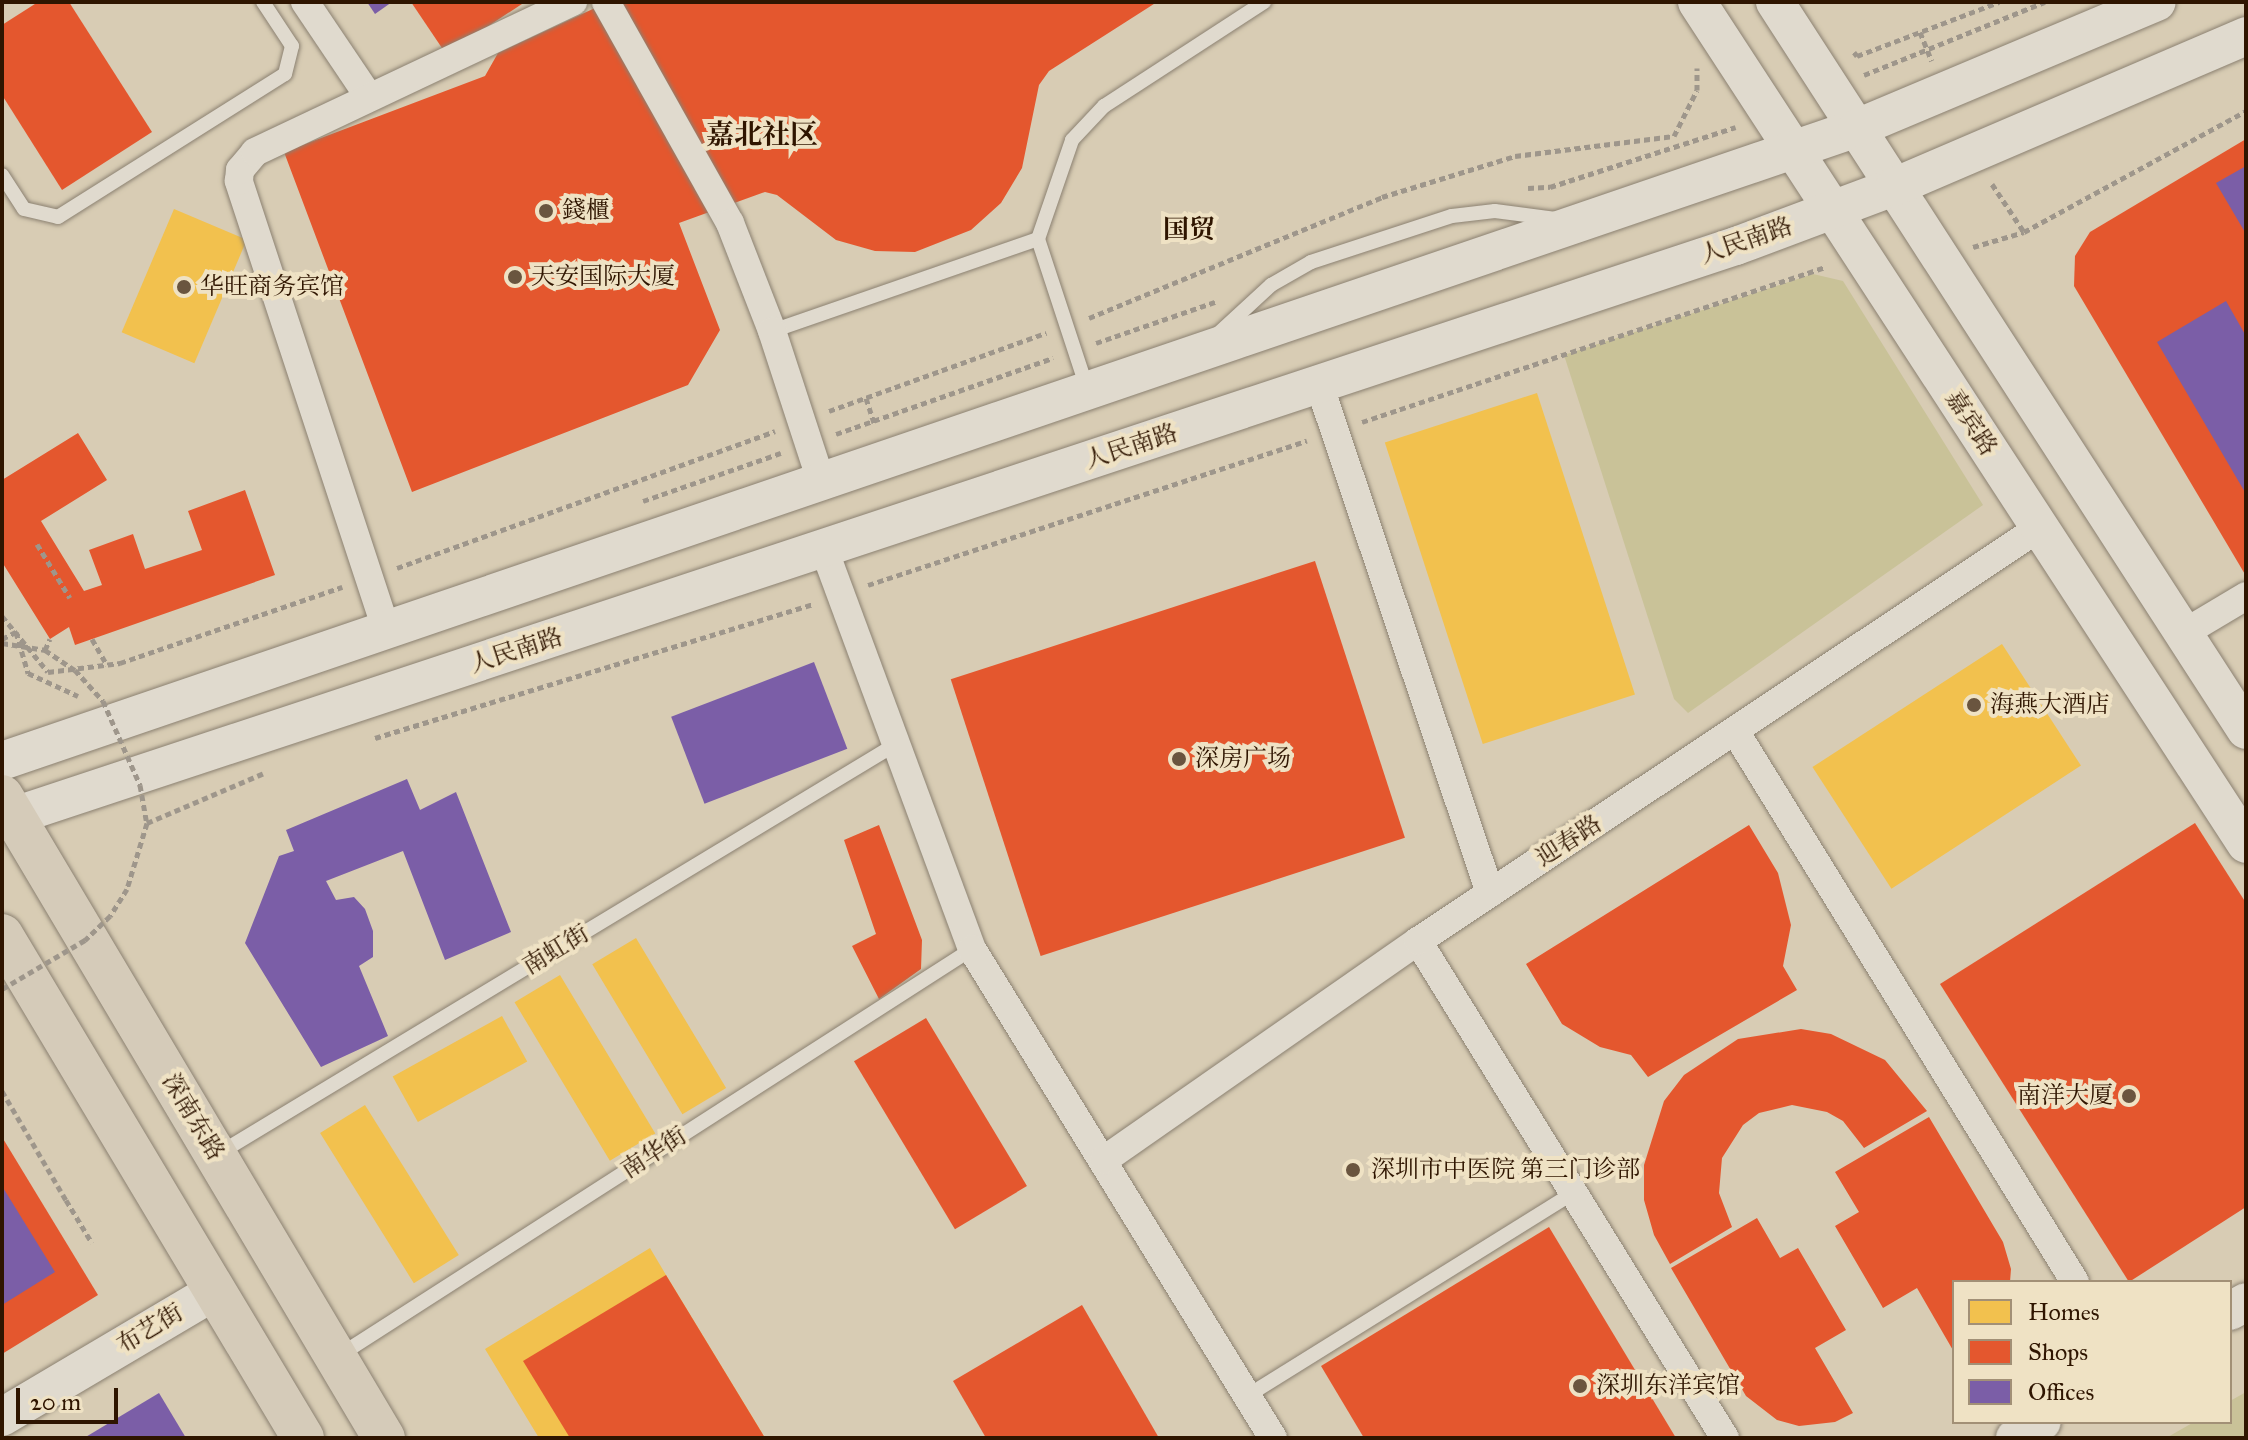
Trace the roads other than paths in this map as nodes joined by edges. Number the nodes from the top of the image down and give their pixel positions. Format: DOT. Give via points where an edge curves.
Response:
graph roads {
  1 [pos="263,2"];
  2 [pos="305,2"];
  3 [pos="573,2"];
  4 [pos="606,2"];
  5 [pos="1264,2"];
  6 [pos="1697,2"];
  7 [pos="1775,2"];
  8 [pos="2157,2"];
  9 [pos="2246,36"];
  10 [pos="369,97"];
  11 [pos="1857,128"];
  12 [pos="1793,150"];
  13 [pos="2,175"];
  14 [pos="1894,187"];
  15 [pos="1832,210"];
  16 [pos="1581,222"];
  17 [pos="1038,239"];
  18 [pos="772,331"];
  19 [pos="1197,353"];
  20 [pos="1319,384"];
  21 [pos="1088,390"];
  22 [pos="821,481"];
  23 [pos="2039,528"];
  24 [pos="824,549"];
  25 [pos="2246,596"];
  26 [pos="386,629"];
  27 [pos="2184,633"];
  28 [pos="2246,730"];
  29 [pos="1735,731"];
  30 [pos="896,744"];
  31 [pos="2,761"];
  32 [pos="6,811"];
  33 [pos="2246,844"];
  34 [pos="1490,893"];
  35 [pos="2,935"];
  36 [pos="1418,941"];
  37 [pos="972,949"];
  38 [pos="216,1155"];
  39 [pos="1104,1160"];
  40 [pos="1572,1194"];
  41 [pos="2074,1280"];
  42 [pos="215,1291"];
  43 [pos="336,1357"];
  44 [pos="1247,1396"];
  45 [pos="2,1417"];
  46 [pos="2039,1424"];
  47 [pos="303,1438"];
  48 [pos="384,1438"];
  49 [pos="1273,1438"];
  50 [pos="1725,1438"];
  51 [pos="2015,1438"];
  1 -- 13 [label="lane" via="292,46 285,74 58,217 24,209"];
  2 -- 10 [label="street"];
  3 -- 10 [label="street"];
  4 -- 18 [label="street" via="715,192"];
  5 -- 17 [label="lane" via="1086,121 1072,140"];
  6 -- 12 [label="main road, 嘉宾路"];
  7 -- 11 [label="main road"];
  8 -- 11 [label="main road"];
  9 -- 14 [label="main road, 人民南路"];
  10 -- 26 [label="street" via="255,152 240,170 239,181"];
  11 -- 12 [label="main road"];
  11 -- 14 [label="main road"];
  12 -- 15 [label="main road, 嘉宾路"];
  12 -- 16 [label="main road"];
  14 -- 15 [label="main road, 人民南路"];
  14 -- 27 [label="main road"];
  15 -- 20 [label="main road, 人民南路"];
  15 -- 23 [label="main road, 嘉宾路"];
  16 -- 19 [label="main road"];
  16 -- 19 [label="lane" via="1495,211 1452,216 1311,262 1271,285"];
  17 -- 18 [label="lane"];
  17 -- 21 [label="lane"];
  18 -- 22 [label="street"];
  19 -- 21 [label="main road"];
  20 -- 24 [label="main road, 人民南路"];
  20 -- 34 [label="street"];
  21 -- 22 [label="main road"];
  22 -- 26 [label="main road"];
  23 -- 29 [label="street, 迎春路"];
  23 -- 33 [label="main road, 嘉宾路"];
  24 -- 30 [label="street"];
  24 -- 32 [label="main road, 人民南路"];
  25 -- 27 [label="street"];
  26 -- 31 [label="main road"];
  27 -- 28 [label="main road"];
  29 -- 34 [label="street, 迎春路"];
  29 -- 41 [label="street"];
  30 -- 37 [label="street"];
  30 -- 38 [label="lane, 南虹街"];
  32 -- 38 [label="main road, 深南东路"];
  34 -- 36 [label="street, 迎春路"];
  35 -- 42 [label="main road"];
  36 -- 39 [label="street, 迎春路"];
  36 -- 40 [label="street"];
  37 -- 39 [label="street"];
  37 -- 43 [label="lane, 南华街"];
  38 -- 43 [label="main road, 深南东路"];
  39 -- 44 [label="street"];
  40 -- 44 [label="lane"];
  40 -- 50 [label="street"];
  42 -- 45 [label="main road, 布艺街"];
  42 -- 47 [label="main road"];
  43 -- 48 [label="main road, 深南东路"];
  44 -- 49 [label="street"];
  46 -- 51 [label="main road"];
}
